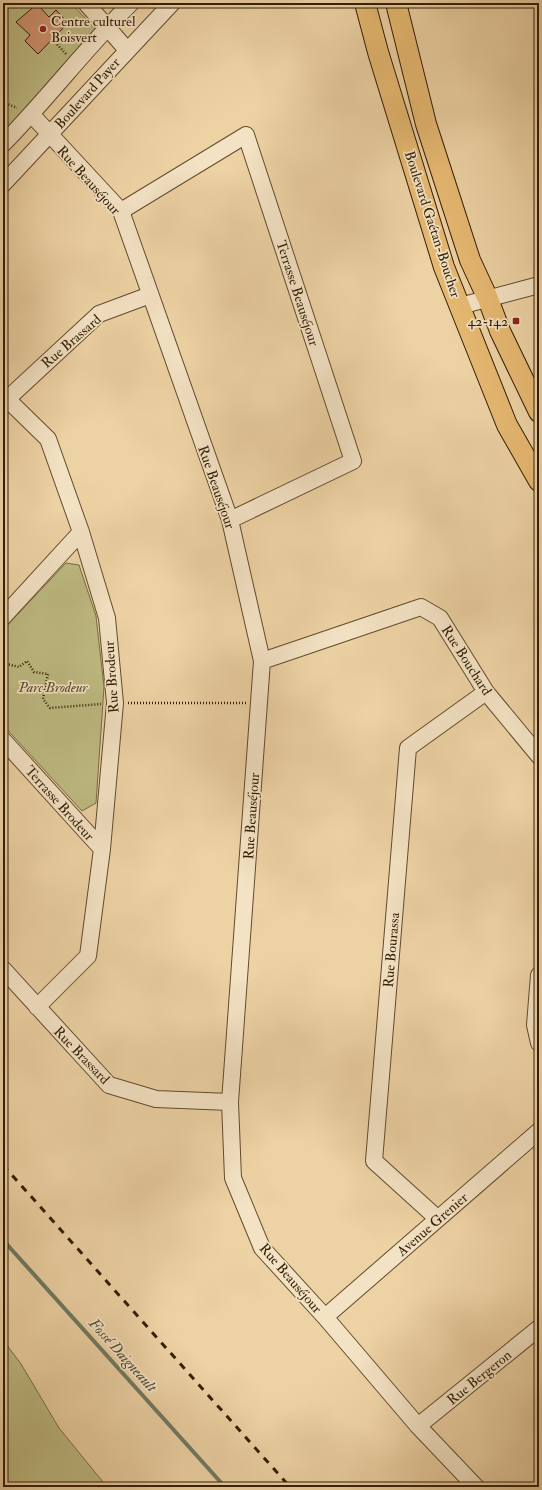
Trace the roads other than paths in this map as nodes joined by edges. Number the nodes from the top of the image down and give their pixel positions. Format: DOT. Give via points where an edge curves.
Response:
graph roads {
  1 [pos="86,3"];
  2 [pos="131,3"];
  3 [pos="172,3"];
  4 [pos="365,3"];
  5 [pos="396,3"];
  6 [pos="107,28"];
  7 [pos="127,50"];
  8 [pos="32,115"];
  9 [pos="49,136"];
  10 [pos="3,144"];
  11 [pos="3,184"];
  12 [pos="121,211"];
  13 [pos="539,285"];
  14 [pos="150,295"];
  15 [pos="488,299"];
  16 [pos="460,306"];
  17 [pos="5,401"];
  18 [pos="539,412"];
  19 [pos="539,481"];
  20 [pos="230,520"];
  21 [pos="80,532"];
  22 [pos="3,617"];
  23 [pos="262,661"];
  24 [pos="486,692"];
  25 [pos="3,740"];
  26 [pos="539,756"];
  27 [pos="102,849"];
  28 [pos="3,969"];
  29 [pos="539,975"];
  30 [pos="37,1007"];
  31 [pos="539,1043"];
  32 [pos="230,1102"];
  33 [pos="539,1131"];
  34 [pos="438,1219"];
  35 [pos="325,1317"];
  36 [pos="536,1336"];
  37 [pos="418,1426"];
  38 [pos="476,1487"];
  1 -- 6 [label="street"];
  2 -- 6 [label="street, Boulevard Payer"];
  3 -- 7 [label="street, Boulevard Payer"];
  4 -- 16 [label="main road, Boulevard Gaétan-Boucher" via="444,267"];
  5 -- 15 [label="main road, Boulevard Gaétan-Boucher" via="426,124 470,260"];
  6 -- 7 [label="street"];
  6 -- 8 [label="street, Boulevard Payer"];
  7 -- 9 [label="street, Boulevard Payer"];
  8 -- 9 [label="street, Rue Beauséjour"];
  8 -- 10 [label="street, Boulevard Payer"];
  9 -- 11 [label="street, Boulevard Payer"];
  9 -- 12 [label="street, Rue Beauséjour"];
  12 -- 14 [label="street, Rue Beauséjour"];
  12 -- 20 [label="street, Terrasse Beauséjour" via="246,135 353,461"];
  13 -- 15 [label="street"];
  14 -- 17 [label="street, Rue Brassard" via="99,314"];
  14 -- 20 [label="street, Rue Beauséjour"];
  15 -- 16 [label="street"];
  15 -- 18 [label="main road, Boulevard Gaétan-Boucher" via="500,331"];
  16 -- 19 [label="main road, Boulevard Gaétan-Boucher" via="507,425"];
  17 -- 21 [label="street, Rue Brodeur" via="48,439"];
  20 -- 23 [label="street, Rue Beauséjour"];
  21 -- 22 [label="street"];
  21 -- 27 [label="street, Rue Brodeur" via="107,618 116,703"];
  23 -- 24 [label="street, Rue Bouchard" via="421,607 440,618"];
  23 -- 32 [label="street, Rue Beauséjour"];
  24 -- 26 [label="street, Rue Bouchard"];
  24 -- 34 [label="street, Rue Bourassa" via="408,748 374,1161"];
  25 -- 27 [label="street, Terrasse Brodeur"];
  27 -- 30 [label="street, Rue Brodeur" via="88,956"];
  28 -- 30 [label="street, Rue Brassard"];
  29 -- 31 [label="street" via="535,1025"];
  30 -- 32 [label="street, Rue Brassard" via="110,1085 156,1099"];
  32 -- 35 [label="street, Rue Beauséjour" via="233,1178 262,1248"];
  33 -- 34 [label="street, Avenue Grenier"];
  34 -- 35 [label="street, Avenue Grenier"];
  35 -- 37 [label="street, Rue Beauséjour"];
  36 -- 37 [label="street, Rue Bergeron"];
  37 -- 38 [label="street, Rue Beauséjour"];
}
